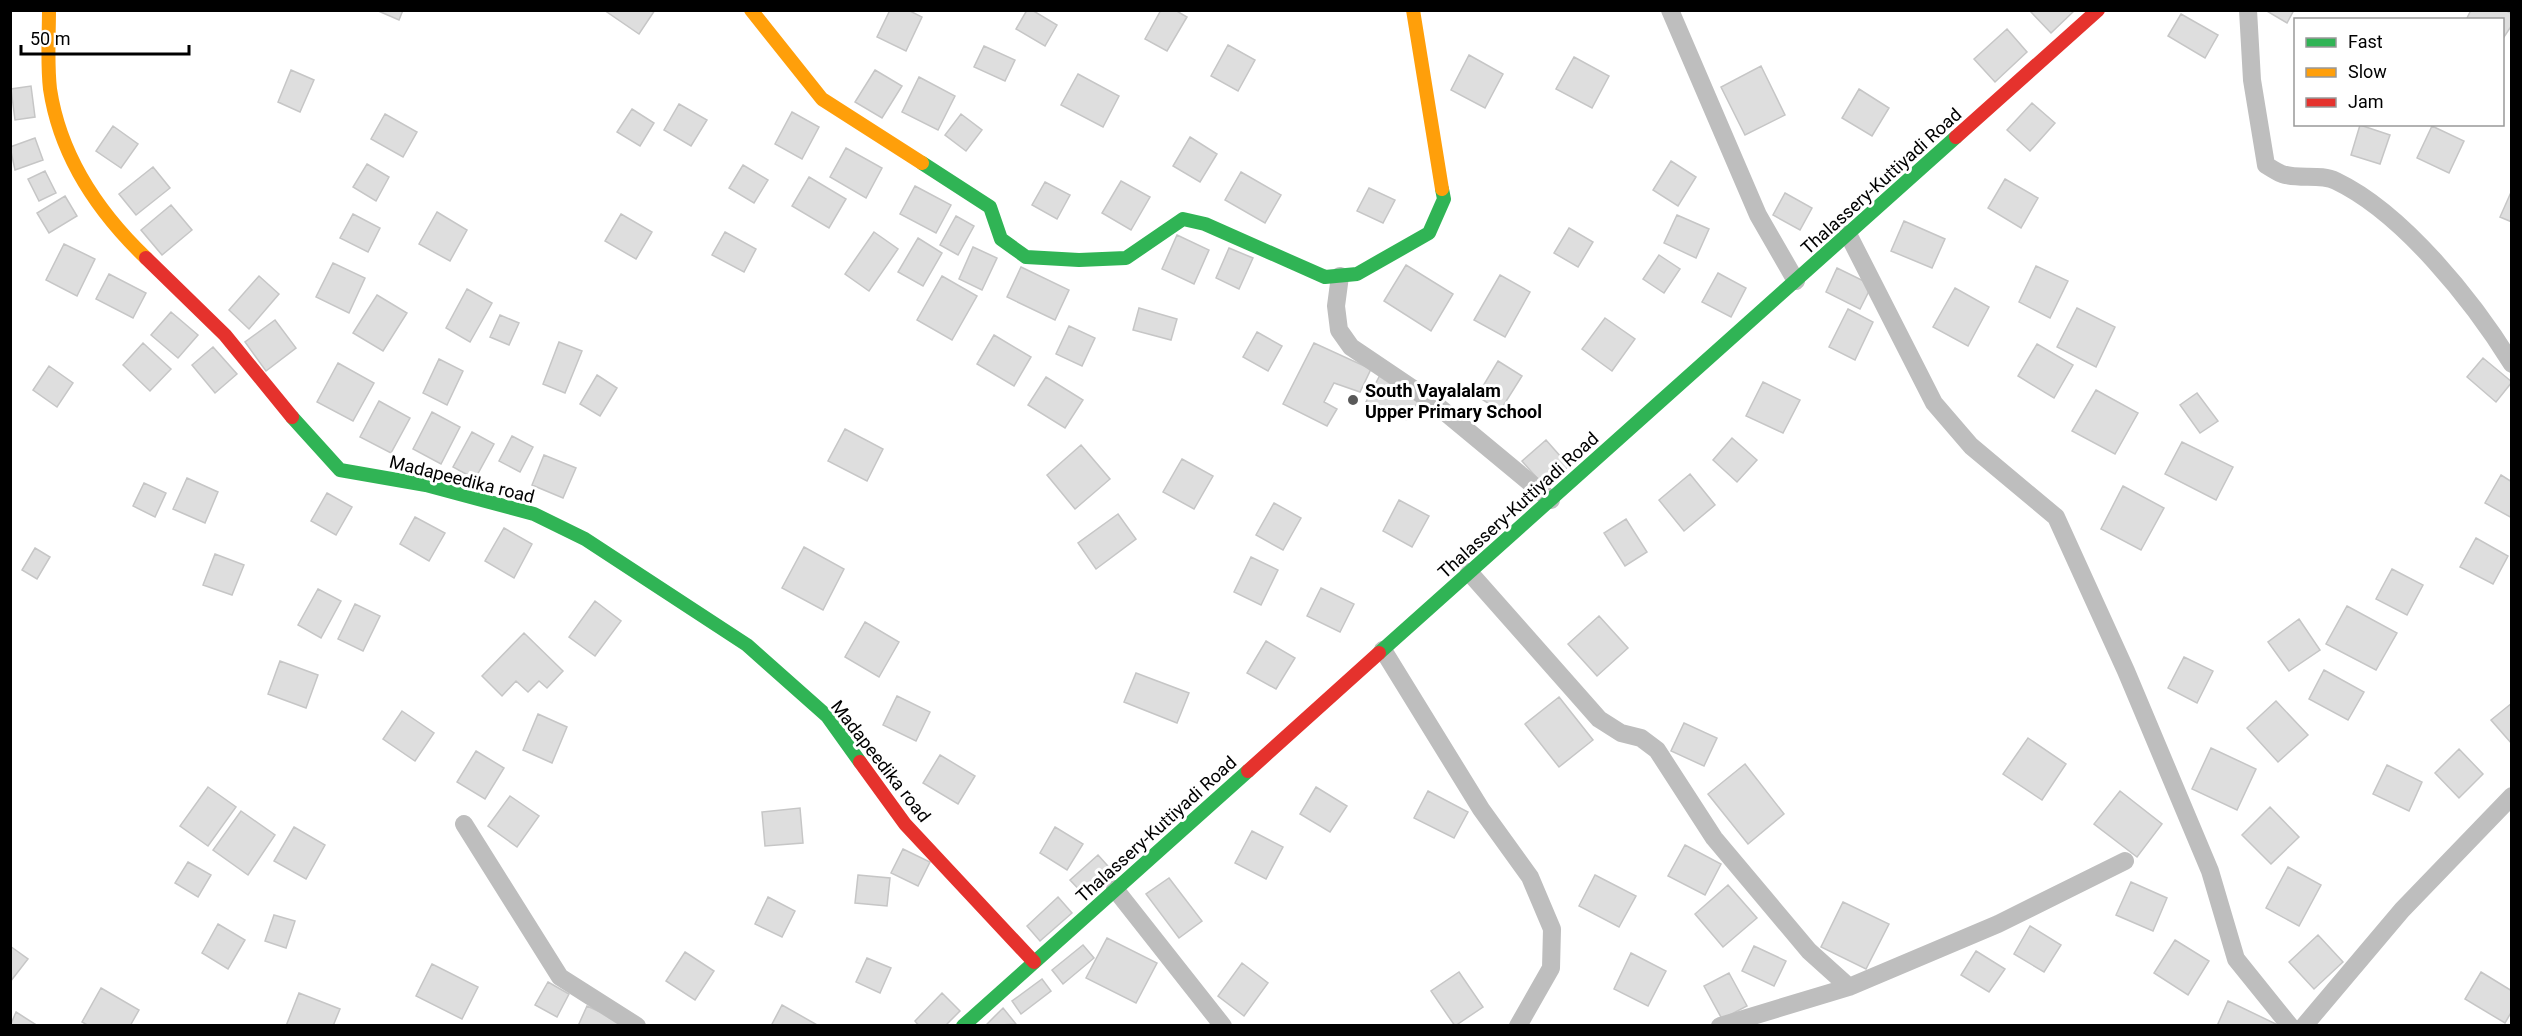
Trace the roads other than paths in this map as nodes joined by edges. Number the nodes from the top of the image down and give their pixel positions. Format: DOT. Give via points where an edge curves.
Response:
graph roads {
  1 [pos="49,10"];
  2 [pos="752,10"];
  3 [pos="1413,10"];
  4 [pos="1670,10"];
  5 [pos="2098,10"];
  6 [pos="2248,10"];
  7 [pos="1848,234"];
  8 [pos="1340,276"];
  9 [pos="1796,281"];
  10 [pos="2511,364"];
  11 [pos="1551,500"];
  12 [pos="1469,572"];
  13 [pos="1383,650"];
  14 [pos="2511,796"];
  15 [pos="464,824"];
  16 [pos="2125,861"];
  17 [pos="1115,889"];
  18 [pos="1034,962"];
  19 [pos="1849,987"];
  20 [pos="637,1026"];
  21 [pos="963,1026"];
  22 [pos="1223,1026"];
  23 [pos="1518,1026"];
  24 [pos="1720,1026"];
  25 [pos="2290,1026"];
  26 [pos="2304,1026"];
  1 -- 18 [label="street, Madapeedika road" via="50,87 62,141 94,199 137,250 225,335 269,392 340,470 426,485 534,514 585,540 747,645 827,716 905,824"];
  2 -- 8 [label="street" via="822,99 990,207 1001,238 1026,256 1126,258 1183,219 1205,224 1325,277"];
  3 -- 8 [label="street" via="1444,199 1430,232 1357,274"];
  4 -- 9 [label="street" via="1758,215"];
  5 -- 7 [label="street, Thalassery-Kuttiyadi Road"];
  6 -- 10 [label="street" via="2252,80 2266,165 2283,174 2333,179 2395,220 2443,272"];
  7 -- 9 [label="street, Thalassery-Kuttiyadi Road"];
  7 -- 25 [label="street" via="1934,403 1971,446 2056,517 2210,871 2236,959"];
  8 -- 11 [label="street" via="1336,306 1339,330 1351,347 1434,403"];
  9 -- 11 [label="street, Thalassery-Kuttiyadi Road"];
  11 -- 12 [label="street, Thalassery-Kuttiyadi Road"];
  12 -- 13 [label="street, Thalassery-Kuttiyadi Road"];
  12 -- 19 [label="street" via="1599,719 1621,733 1641,738 1657,750 1714,838 1809,951"];
  13 -- 17 [label="street, Thalassery-Kuttiyadi Road"];
  13 -- 23 [label="street" via="1481,809 1530,878 1552,929 1551,968"];
  14 -- 26 [label="street" via="2402,910"];
  15 -- 20 [label="street" via="561,977"];
  16 -- 19 [label="street" via="1998,924"];
  17 -- 18 [label="street, Thalassery-Kuttiyadi Road"];
  17 -- 22 [label="street"];
  18 -- 21 [label="street, Thalassery-Kuttiyadi Road"];
  19 -- 24 [label="street"];
}
